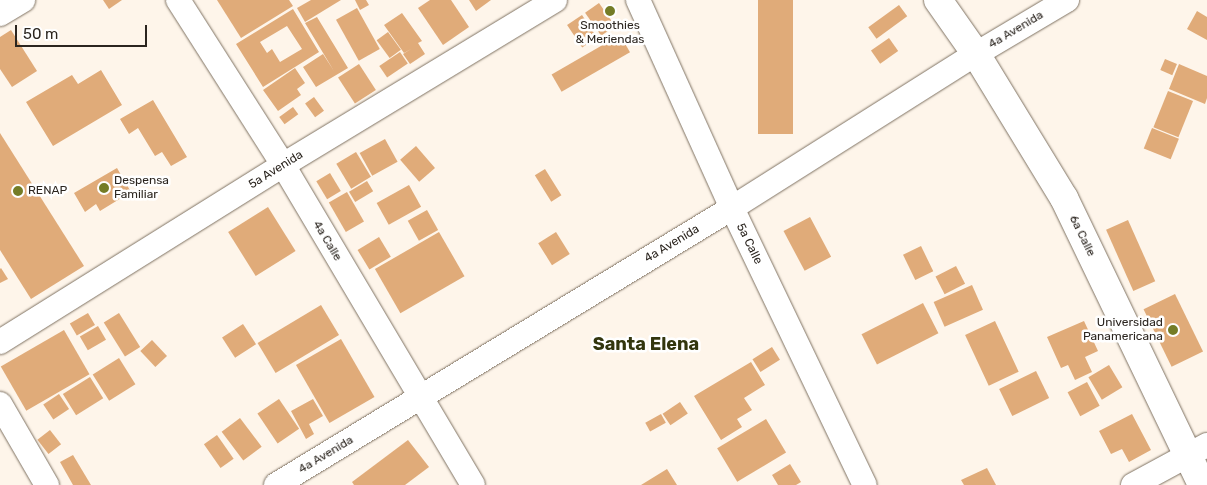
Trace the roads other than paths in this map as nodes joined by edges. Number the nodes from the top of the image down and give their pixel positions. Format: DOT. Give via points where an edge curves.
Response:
graph roads {
  1 [pos="23,0"];
  2 [pos="178,0"];
  3 [pos="554,0"];
  4 [pos="638,0"];
  5 [pos="938,0"];
  6 [pos="1066,0"];
  7 [pos="0,14"];
  8 [pos="976,54"];
  9 [pos="282,165"];
  10 [pos="732,208"];
  11 [pos="0,342"];
  12 [pos="420,398"];
  13 [pos="0,404"];
  14 [pos="1197,450"];
  15 [pos="47,485"];
  16 [pos="276,485"];
  17 [pos="473,485"];
  18 [pos="865,485"];
  19 [pos="1133,485"];
  20 [pos="1202,485"];
  1 -- 7 [label="street"];
  2 -- 9 [label="street, 4a Calle"];
  3 -- 9 [label="street, 5a Avenida"];
  4 -- 10 [label="street, 5a Calle"];
  5 -- 8 [label="main road, 6a Calle"];
  6 -- 8 [label="street, 4a Avenida"];
  8 -- 10 [label="street, 4a Avenida"];
  8 -- 14 [label="main road, 6a Calle" via="1064,198"];
  9 -- 11 [label="street, 5a Avenida"];
  9 -- 12 [label="street, 4a Calle"];
  10 -- 12 [label="street, 4a Avenida"];
  10 -- 18 [label="street, 5a Calle"];
  12 -- 16 [label="street, 4a Avenida"];
  12 -- 17 [label="street, 4a Calle"];
  13 -- 15 [label="street"];
  14 -- 19 [label="street"];
  14 -- 20 [label="main road, 6a Calle"];
}
